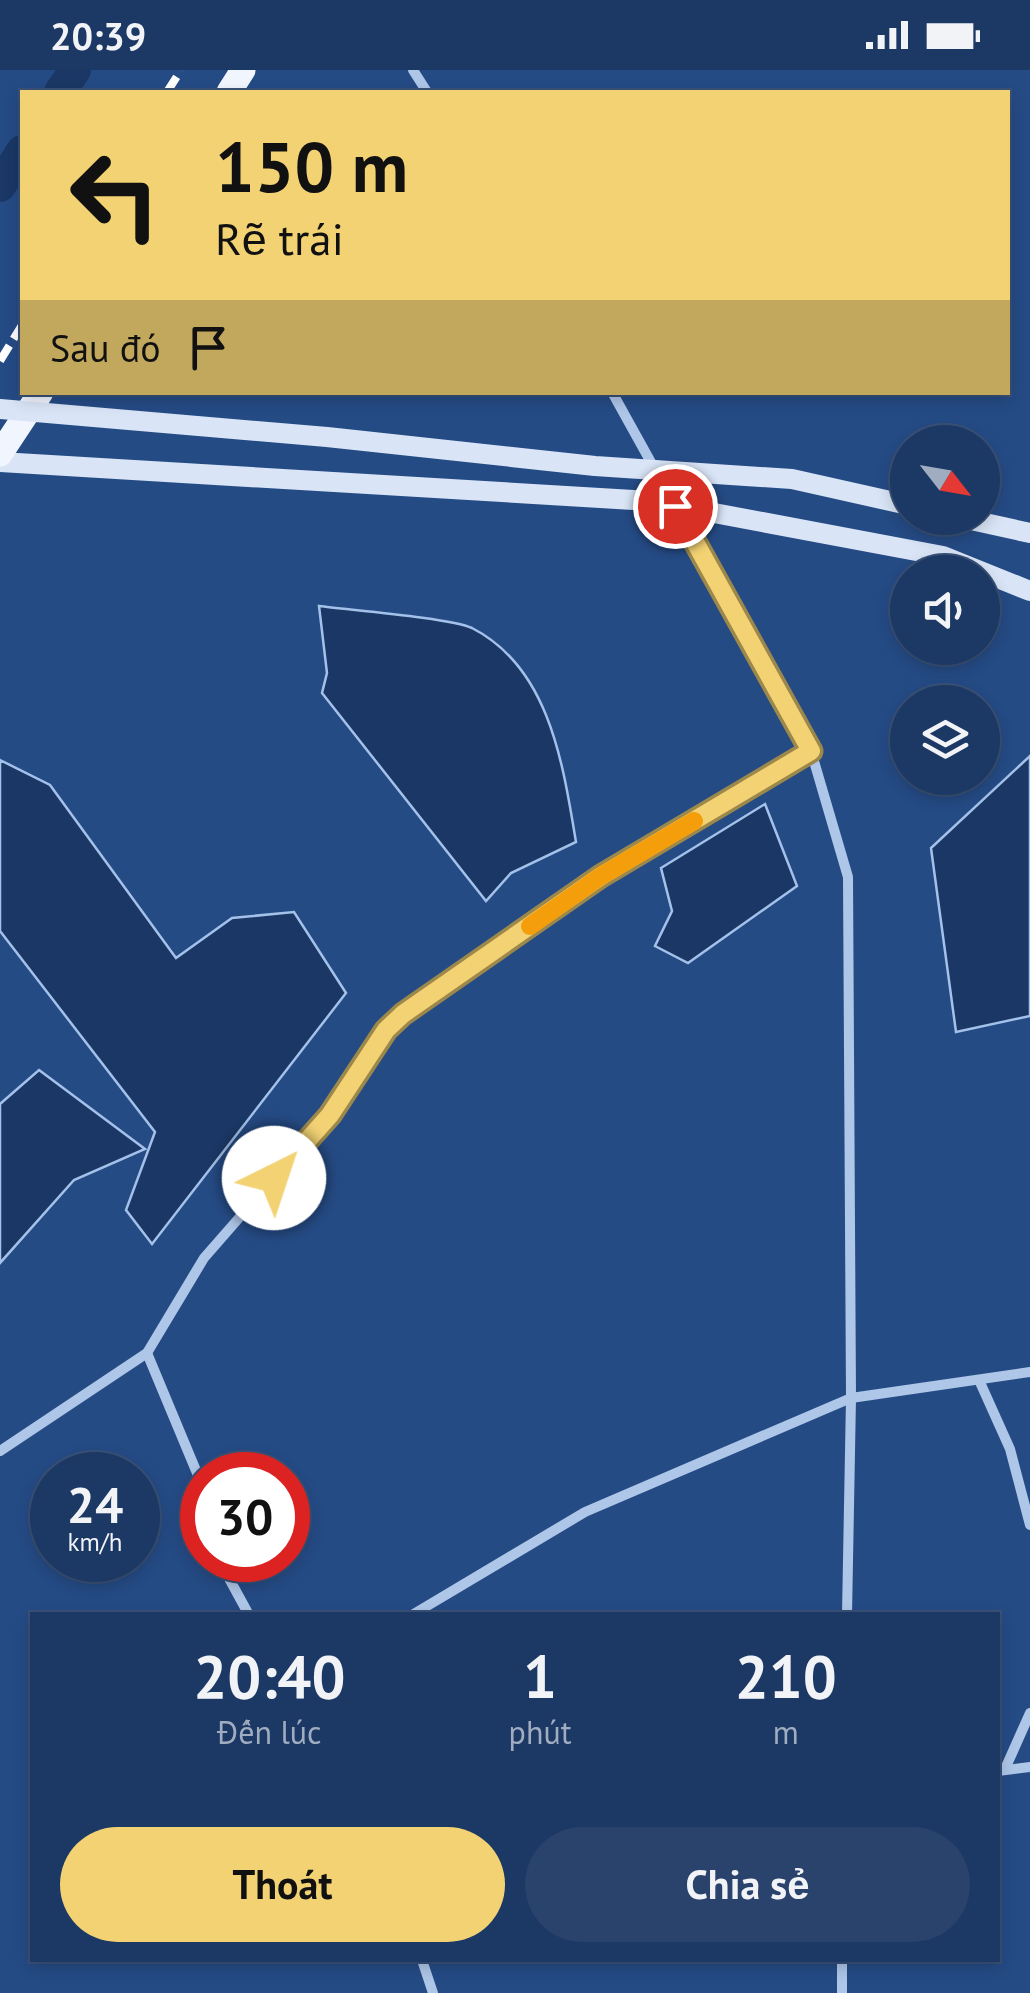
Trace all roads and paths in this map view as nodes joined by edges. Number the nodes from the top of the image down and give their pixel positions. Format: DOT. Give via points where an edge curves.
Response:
graph roads {
  1 [pos="39,395"];
  2 [pos="614,395"];
  3 [pos="0,409"];
  4 [pos="0,454"];
  5 [pos="0,462"];
  6 [pos="890,501"];
  7 [pos="675,506"];
  8 [pos="1000,526"];
  9 [pos="1030,533"];
  10 [pos="1030,591"];
  11 [pos="811,751"];
  12 [pos="146,1353"];
  13 [pos="1030,1372"];
  14 [pos="979,1380"];
  15 [pos="852,1398"];
  16 [pos="0,1451"];
  17 [pos="188,1452"];
  18 [pos="1030,1525"];
  19 [pos="230,1582"];
  20 [pos="247,1612"];
  21 [pos="417,1612"];
  22 [pos="848,1612"];
  23 [pos="1030,1713"];
  24 [pos="1030,1767"];
  25 [pos="1001,1770"];
  26 [pos="423,1962"];
  27 [pos="842,1962"];
  28 [pos="433,1993"];
  29 [pos="842,1993"];
  1 -- 4 [label="main road"];
  2 -- 7 [label="street"];
  3 -- 6 [label="main road, bridge" via="792,480"];
  5 -- 7 [label="main road"];
  7 -- 10 [label="main road" via="943,556"];
  7 -- 11 [label="street"];
  8 -- 9 [label="main road"];
  11 -- 12 [label="street" via="601,876 403,1014 330,1115 204,1258"];
  11 -- 15 [label="street" via="848,877"];
  12 -- 16 [label="street"];
  12 -- 17 [label="street"];
  13 -- 14 [label="street"];
  14 -- 15 [label="street"];
  14 -- 18 [label="street" via="1010,1449"];
  15 -- 21 [label="street" via="585,1512"];
  15 -- 22 [label="street"];
  19 -- 20 [label="street"];
  23 -- 25 [label="street"];
  24 -- 25 [label="street"];
  26 -- 28 [label="street"];
  27 -- 29 [label="street"];
}
